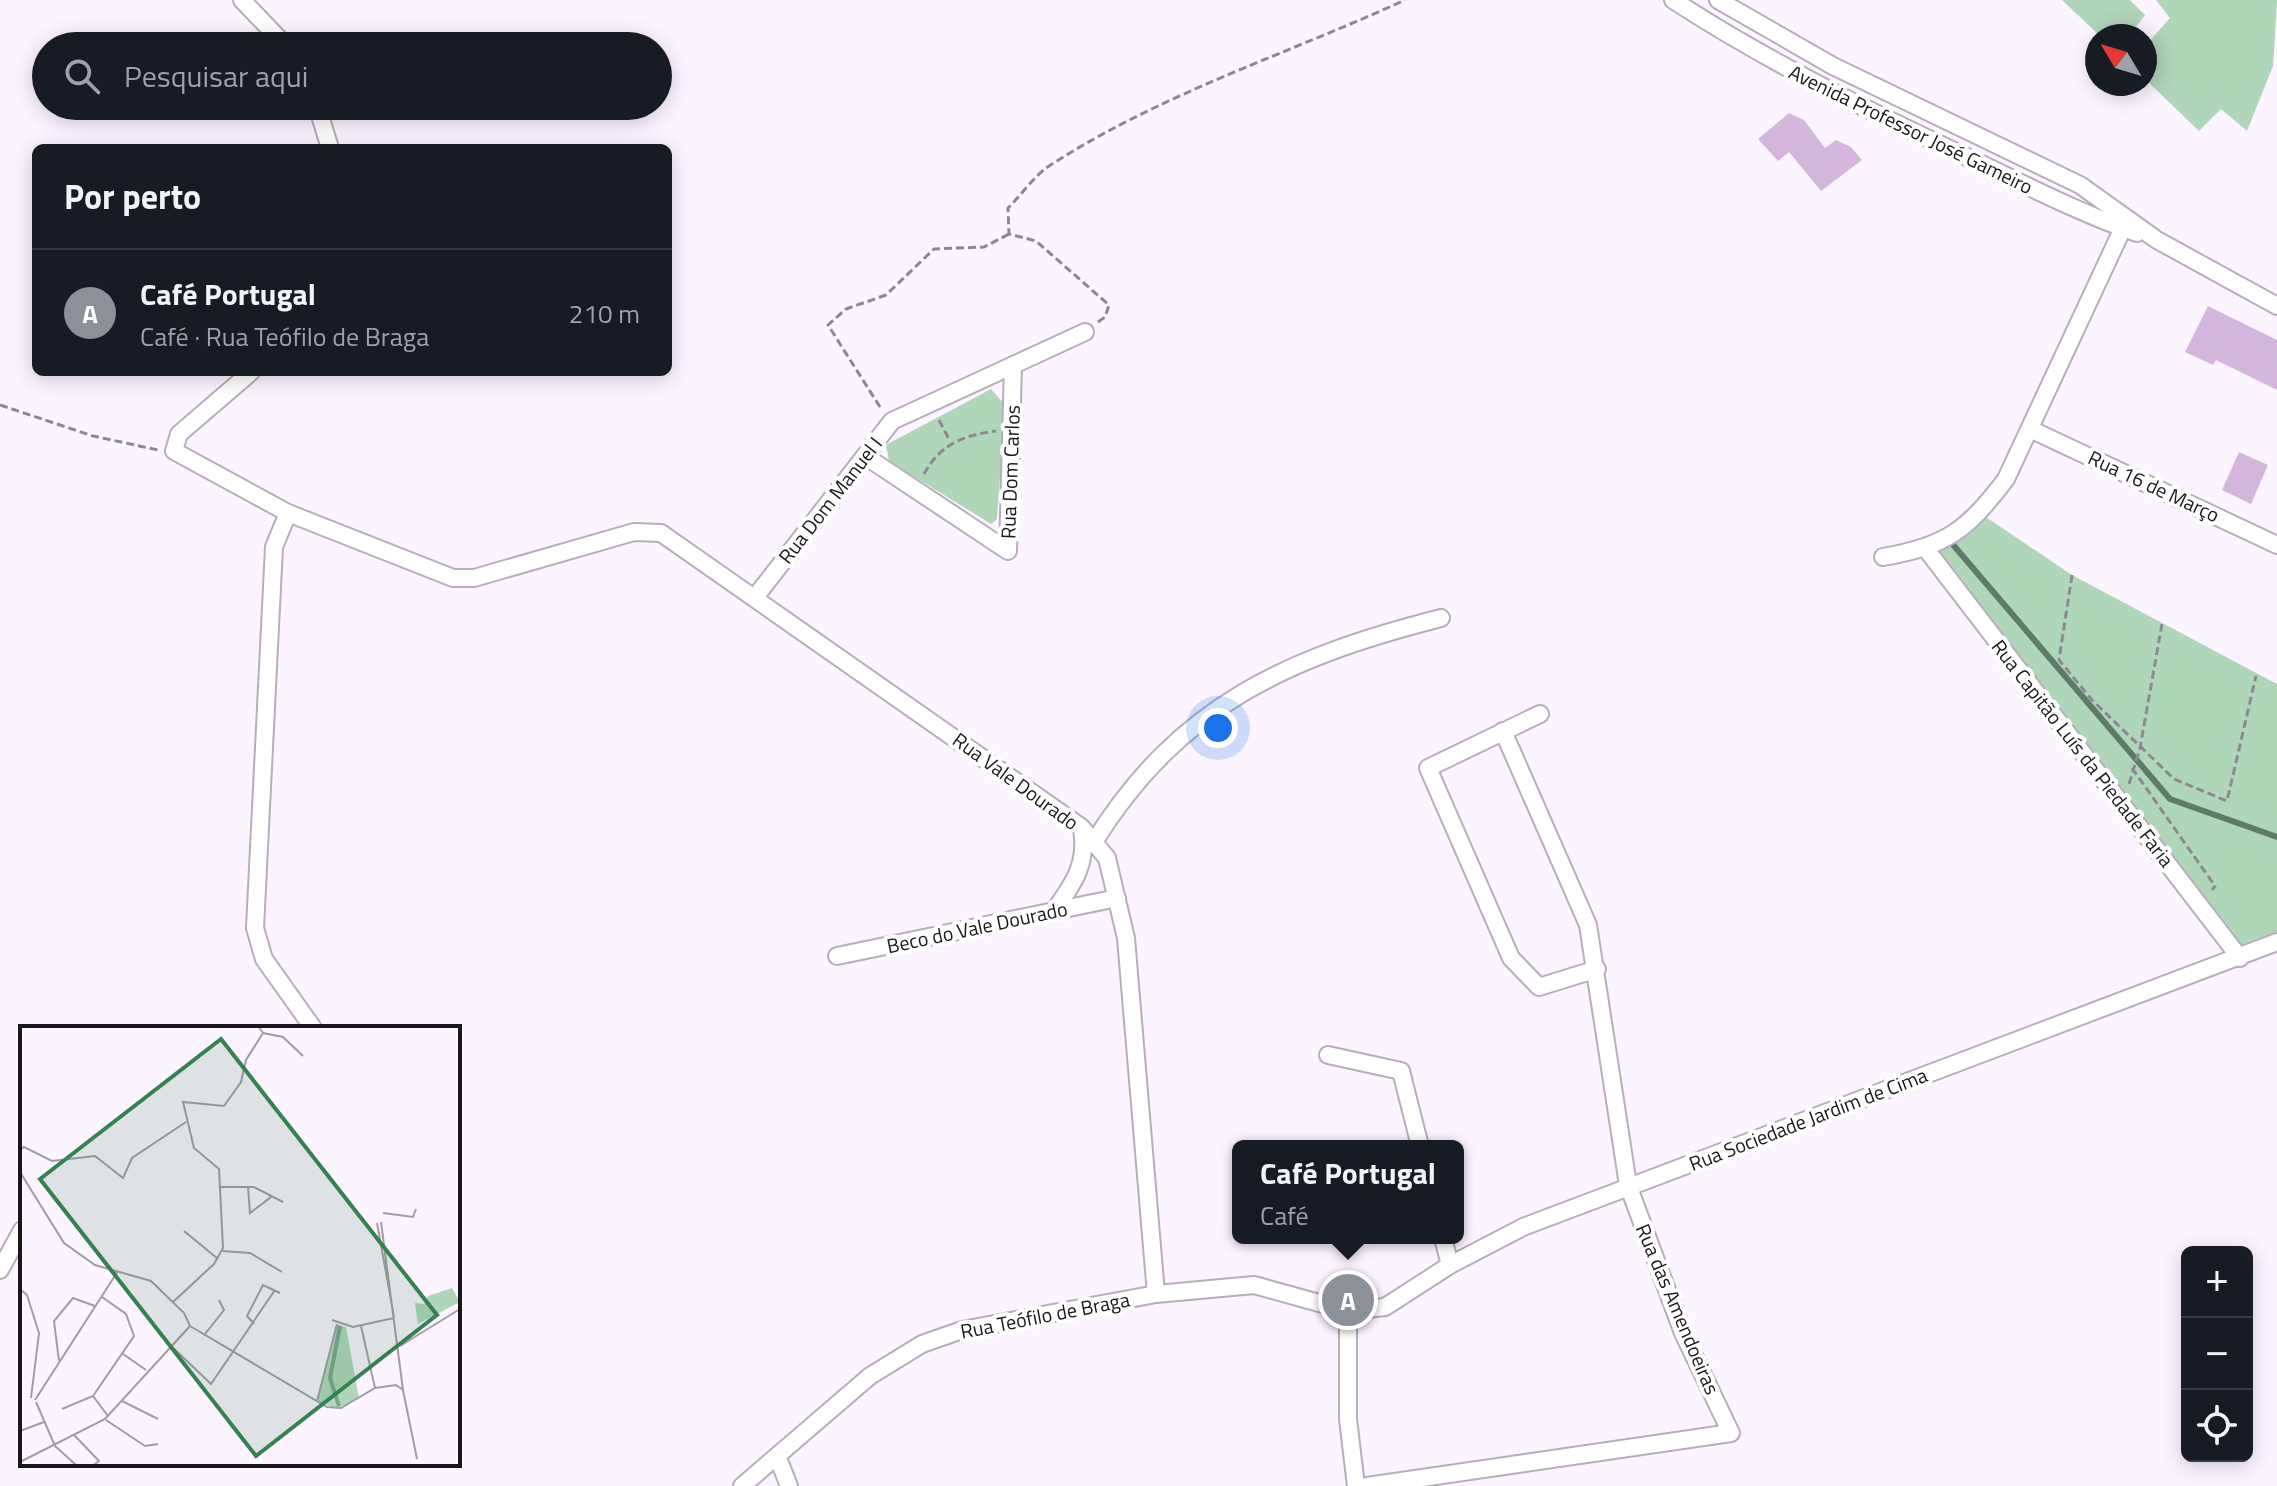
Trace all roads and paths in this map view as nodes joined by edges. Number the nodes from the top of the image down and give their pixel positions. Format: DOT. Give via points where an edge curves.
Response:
graph roads {
  1 [pos="242,0"];
  2 [pos="1405,0"];
  3 [pos="1673,0"];
  4 [pos="1718,0"];
  5 [pos="273,32"];
  6 [pos="321,120"];
  7 [pos="329,144"];
  8 [pos="2123,228"];
  9 [pos="1009,234"];
  10 [pos="2157,240"];
  11 [pos="2277,306"];
  12 [pos="1085,332"];
  13 [pos="1013,365"];
  14 [pos="246,376"];
  15 [pos="0,405"];
  16 [pos="937,416"];
  17 [pos="888,425"];
  18 [pos="2030,429"];
  19 [pos="1004,430"];
  20 [pos="951,443"];
  21 [pos="174,451"];
  22 [pos="865,456"];
  23 [pos="921,481"];
  24 [pos="288,513"];
  25 [pos="2277,545"];
  26 [pos="1926,549"];
  27 [pos="1883,557"];
  28 [pos="2072,575"];
  29 [pos="756,596"];
  30 [pos="1441,618"];
  31 [pos="2162,624"];
  32 [pos="2256,676"];
  33 [pos="1540,714"];
  34 [pos="1503,731"];
  35 [pos="2140,748"];
  36 [pos="1081,827"];
  37 [pos="1094,842"];
  38 [pos="1117,898"];
  39 [pos="2198,904"];
  40 [pos="1054,911"];
  41 [pos="2277,942"];
  42 [pos="837,956"];
  43 [pos="2240,958"];
  44 [pos="1597,969"];
  45 [pos="312,1026"];
  46 [pos="1328,1055"];
  47 [pos="1418,1140"];
  48 [pos="1628,1185"];
  49 [pos="20,1234"];
  50 [pos="1445,1244"];
  51 [pos="1450,1265"];
  52 [pos="0,1270"];
  53 [pos="1156,1294"];
  54 [pos="1348,1311"];
  55 [pos="778,1458"];
  56 [pos="742,1486"];
  57 [pos="789,1486"];
  58 [pos="1356,1486"];
  59 [pos="1367,1486"];
  1 -- 5 [label="street"];
  2 -- 9 [label="path" via="1193,87 1044,170 1008,208"];
  3 -- 8 [label="street, Avenida Professor José Gameiro" via="1751,51 1841,98"];
  4 -- 10 [label="street, Avenida Professor José Gameiro" via="1833,66 2080,185"];
  6 -- 7 [label="street"];
  8 -- 10 [label="street, Avenida Professor José Gameiro"];
  8 -- 18 [label="street"];
  9 -- 12 [label="path" via="1036,241 1109,305 1105,317"];
  9 -- 17 [label="path" via="984,247 934,249 886,295 846,309 828,325 873,391"];
  10 -- 11 [label="street, Avenida Professor José Gameiro"];
  12 -- 13 [label="street, Rua Dom Manuel I"];
  13 -- 17 [label="street, Rua Dom Manuel I"];
  13 -- 22 [label="street, Rua Dom Carlos" via="1008,551"];
  14 -- 21 [label="street" via="179,434"];
  15 -- 21 [label="path" via="140,448"];
  16 -- 20 [label="path"];
  17 -- 22 [label="street, Rua Dom Manuel I"];
  18 -- 25 [label="street, Rua 16 de Março"];
  18 -- 26 [label="street" via="2006,479 1980,513"];
  19 -- 20 [label="path"];
  20 -- 23 [label="path" via="935,456"];
  21 -- 24 [label="street, Rua Vale Dourado"];
  22 -- 29 [label="street, Rua Dom Manuel I"];
  24 -- 29 [label="street, Rua Vale Dourado" via="453,578 474,578 634,532 661,533"];
  24 -- 45 [label="street" via="274,547 255,928 264,959"];
  26 -- 27 [label="street"];
  26 -- 39 [label="street, Rua Capitão Luís da Piedade Faria"];
  28 -- 35 [label="path" via="2059,660"];
  29 -- 36 [label="street, Rua Vale Dourado"];
  30 -- 37 [label="street" via="1362,639 1284,670 1214,709 1118,804"];
  31 -- 35 [label="path"];
  32 -- 35 [label="path" via="2227,801 2174,779"];
  33 -- 34 [label="street"];
  34 -- 44 [label="street, Rua das Amendoeiras" via="1588,925"];
  34 -- 44 [label="street" via="1428,768 1511,958 1524,975 1539,987"];
  35 -- 39 [label="path" via="2132,768 2215,886"];
  36 -- 37 [label="street, Rua Vale Dourado"];
  36 -- 40 [label="street" via="1086,850 1080,873"];
  37 -- 38 [label="street, Rua Vale Dourado" via="1107,858"];
  38 -- 40 [label="street, Beco do Vale Dourado"];
  38 -- 53 [label="street, Rua Vale Dourado" via="1126,938"];
  39 -- 43 [label="street, Rua Capitão Luís da Piedade Faria"];
  40 -- 42 [label="street, Beco do Vale Dourado"];
  41 -- 43 [label="street, Rua Sociedade Jardim de Cima"];
  43 -- 48 [label="street, Rua Sociedade Jardim de Cima"];
  44 -- 48 [label="street, Rua das Amendoeiras"];
  46 -- 47 [label="street" via="1401,1071"];
  48 -- 51 [label="street, Rua Sociedade Jardim de Cima" via="1523,1227"];
  48 -- 59 [label="street, Rua das Amendoeiras" via="1678,1321 1731,1433"];
  49 -- 52 [label="street"];
  50 -- 51 [label="street"];
  51 -- 54 [label="street, Rua Sociedade Jardim de Cima" via="1385,1307"];
  53 -- 54 [label="street, Rua Teófilo de Braga" via="1254,1285"];
  53 -- 55 [label="street, Rua Teófilo de Braga" via="962,1330 922,1344 870,1376"];
  54 -- 58 [label="street" via="1348,1419"];
  55 -- 56 [label="street, Rua Teófilo de Braga"];
  55 -- 57 [label="street"];
}
